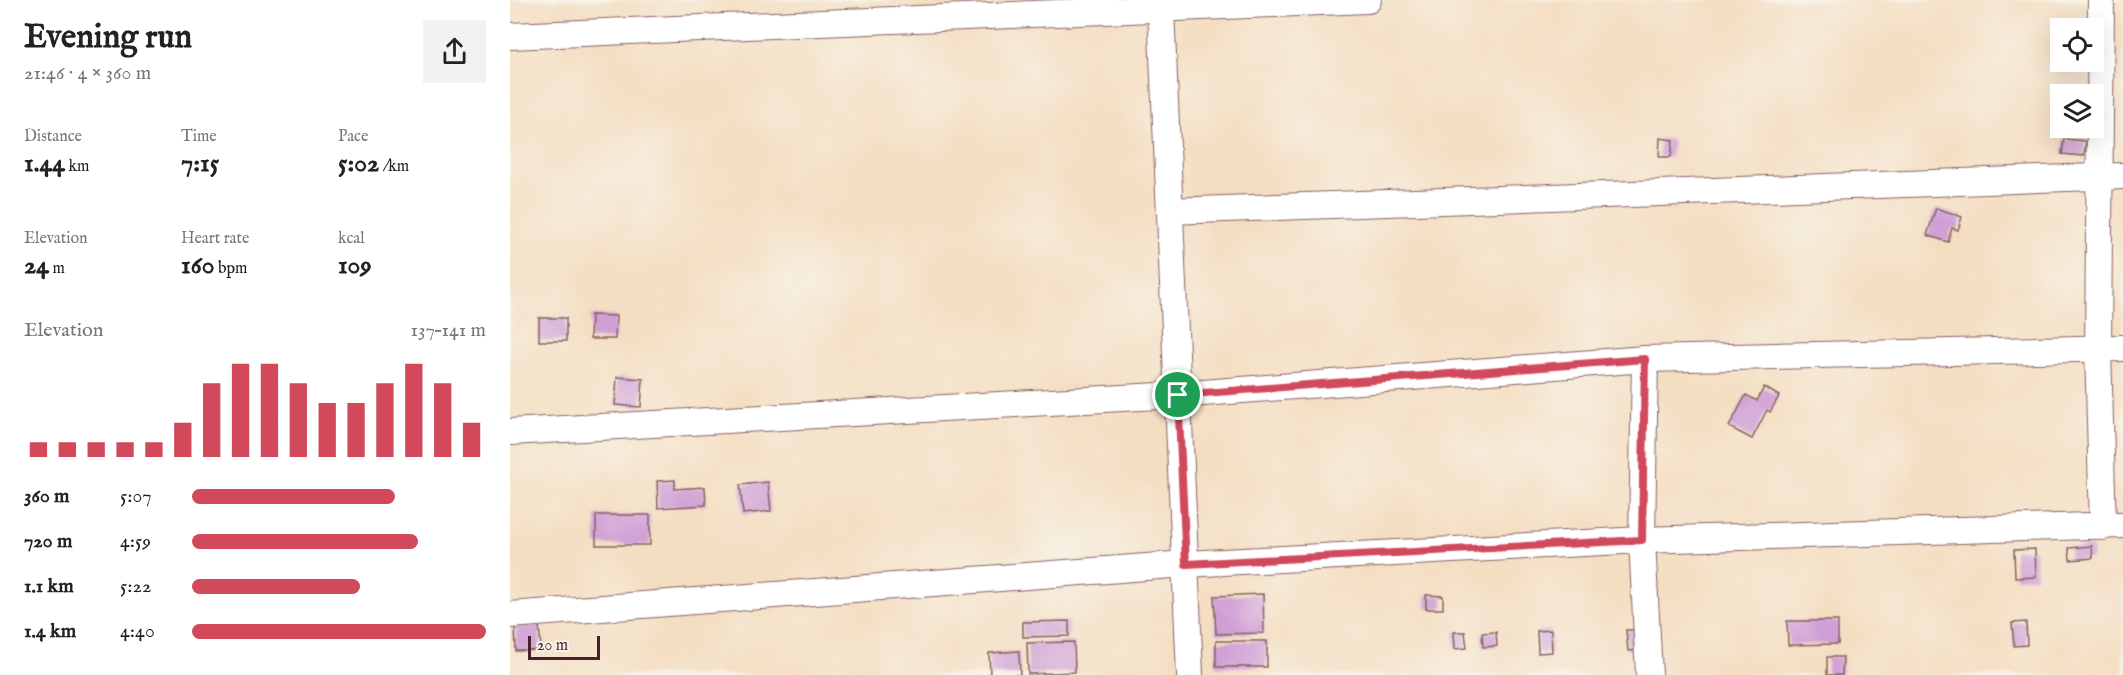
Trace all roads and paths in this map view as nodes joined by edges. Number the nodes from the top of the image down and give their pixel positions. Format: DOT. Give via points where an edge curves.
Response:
graph roads {
  1 [pos="1368,0"];
  2 [pos="2101,0"];
  3 [pos="1161,9"];
  4 [pos="510,36"];
  5 [pos="2111,176"];
  6 [pos="1170,211"];
  7 [pos="2123,348"];
  8 [pos="2098,349"];
  9 [pos="1645,359"];
  10 [pos="1178,395"];
  11 [pos="510,432"];
  12 [pos="2113,526"];
  13 [pos="1642,540"];
  14 [pos="1186,564"];
  15 [pos="510,615"];
  16 [pos="1190,675"];
  17 [pos="1649,675"];
  1 -- 3 [label="street"];
  2 -- 5 [label="street"];
  3 -- 4 [label="street"];
  3 -- 6 [label="street"];
  5 -- 6 [label="street"];
  5 -- 8 [label="street"];
  6 -- 10 [label="street"];
  7 -- 8 [label="street"];
  8 -- 9 [label="street"];
  8 -- 12 [label="street"];
  9 -- 10 [label="street"];
  9 -- 13 [label="street"];
  10 -- 11 [label="street"];
  10 -- 14 [label="street"];
  12 -- 13 [label="street"];
  13 -- 14 [label="street"];
  13 -- 17 [label="street"];
  14 -- 15 [label="street"];
  14 -- 16 [label="street"];
}
